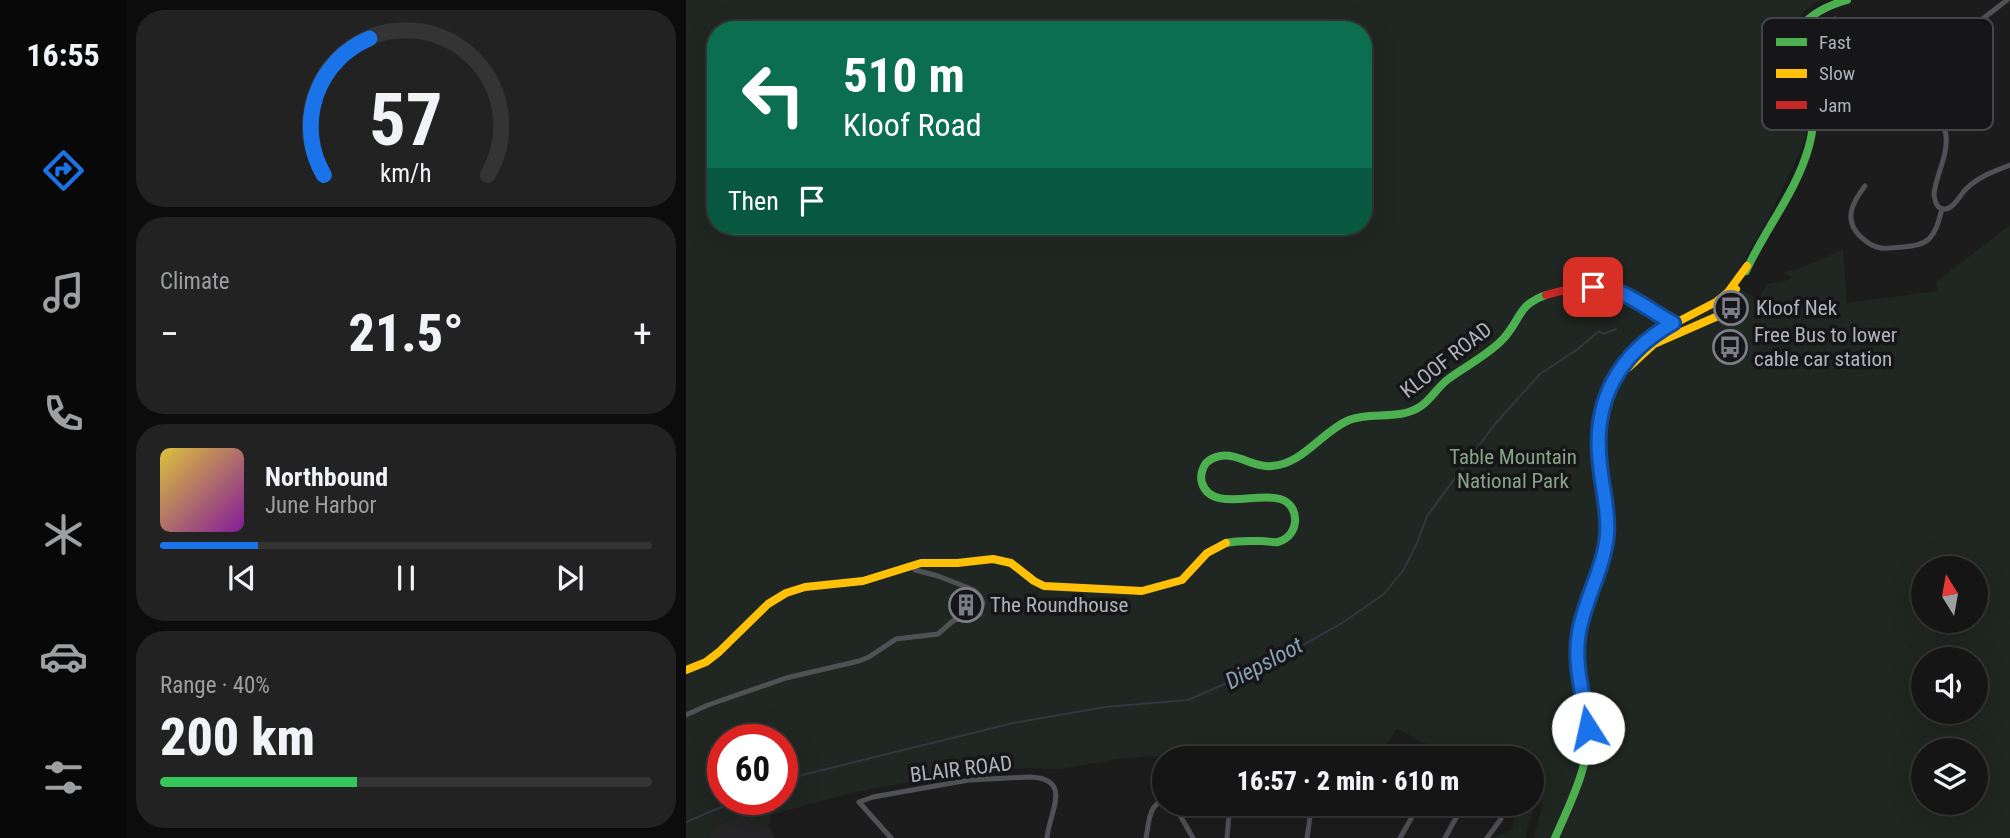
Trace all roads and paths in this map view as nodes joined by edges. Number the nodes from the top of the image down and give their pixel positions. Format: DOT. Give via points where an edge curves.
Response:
graph roads {
  1 [pos="1847,0"];
  2 [pos="2007,0"];
  3 [pos="1808,18"];
  4 [pos="1984,18"];
  5 [pos="1812,130"];
  6 [pos="1945,130"];
  7 [pos="2010,164"];
  8 [pos="1866,186"];
  9 [pos="1942,209"];
  10 [pos="1747,266"];
  11 [pos="1703,309"];
  12 [pos="1691,314"];
  13 [pos="1714,319"];
  14 [pos="1673,323"];
  15 [pos="1694,327"];
  16 [pos="1601,421"];
  17 [pos="912,565"];
  18 [pos="686,670"];
  19 [pos="686,715"];
  20 [pos="1152,811"];
  21 [pos="1181,816"];
  22 [pos="1229,816"];
  23 [pos="1310,816"];
  24 [pos="1413,816"];
  25 [pos="1457,816"];
  26 [pos="1501,816"];
  27 [pos="891,838"];
  28 [pos="1047,838"];
  29 [pos="1146,838"];
  30 [pos="1193,838"];
  31 [pos="1227,838"];
  32 [pos="1307,838"];
  33 [pos="1400,838"];
  34 [pos="1445,838"];
  35 [pos="1487,838"];
  36 [pos="1555,838"];
  1 -- 3 [label="main road"];
  2 -- 4 [label="street"];
  5 -- 10 [label="main road" via="1783,204"];
  6 -- 9 [label="street" via="1946,146 1934,194"];
  7 -- 9 [label="street" via="1978,179 1950,208"];
  8 -- 9 [label="street" via="1850,223 1874,247 1923,243 1934,232"];
  10 -- 11 [label="main road" via="1725,296"];
  10 -- 13 [label="main road"];
  11 -- 12 [label="main road"];
  11 -- 13 [label="main road"];
  12 -- 14 [label="main road"];
  12 -- 15 [label="main road"];
  13 -- 15 [label="main road"];
  14 -- 15 [label="main road"];
  14 -- 16 [label="main road" via="1658,331 1621,367 1608,392"];
  14 -- 17 [label="main road, KLOOF ROAD" via="1607,288 1542,296 1525,306 1501,341 1414,410 1348,420 1280,465 1213,458 1201,476 1208,494 1222,499 1280,498 1293,508 1294,527 1278,542 1239,540 1219,545 1177,583 1136,592 1056,588 1039,584 998,559"];
  15 -- 16 [label="main road" via="1654,344 1633,362 1616,384"];
  16 -- 36 [label="main road" via="1598,453 1607,534 1577,645 1588,746"];
  17 -- 18 [label="main road, KLOOF ROAD" via="869,579 811,586 782,595 760,610 719,652"];
  17 -- 19 [label="street" via="915,570 974,590 982,600 980,614 954,620 938,634 896,639 859,661 786,678"];
  20 -- 29 [label="street"];
  21 -- 30 [label="street"];
  22 -- 31 [label="street"];
  23 -- 32 [label="street"];
  24 -- 33 [label="street"];
  25 -- 34 [label="street"];
  26 -- 35 [label="street"];
  27 -- 28 [label="street, BLAIR ROAD" via="859,802 969,780 1039,777 1050,781 1056,795"];
}
